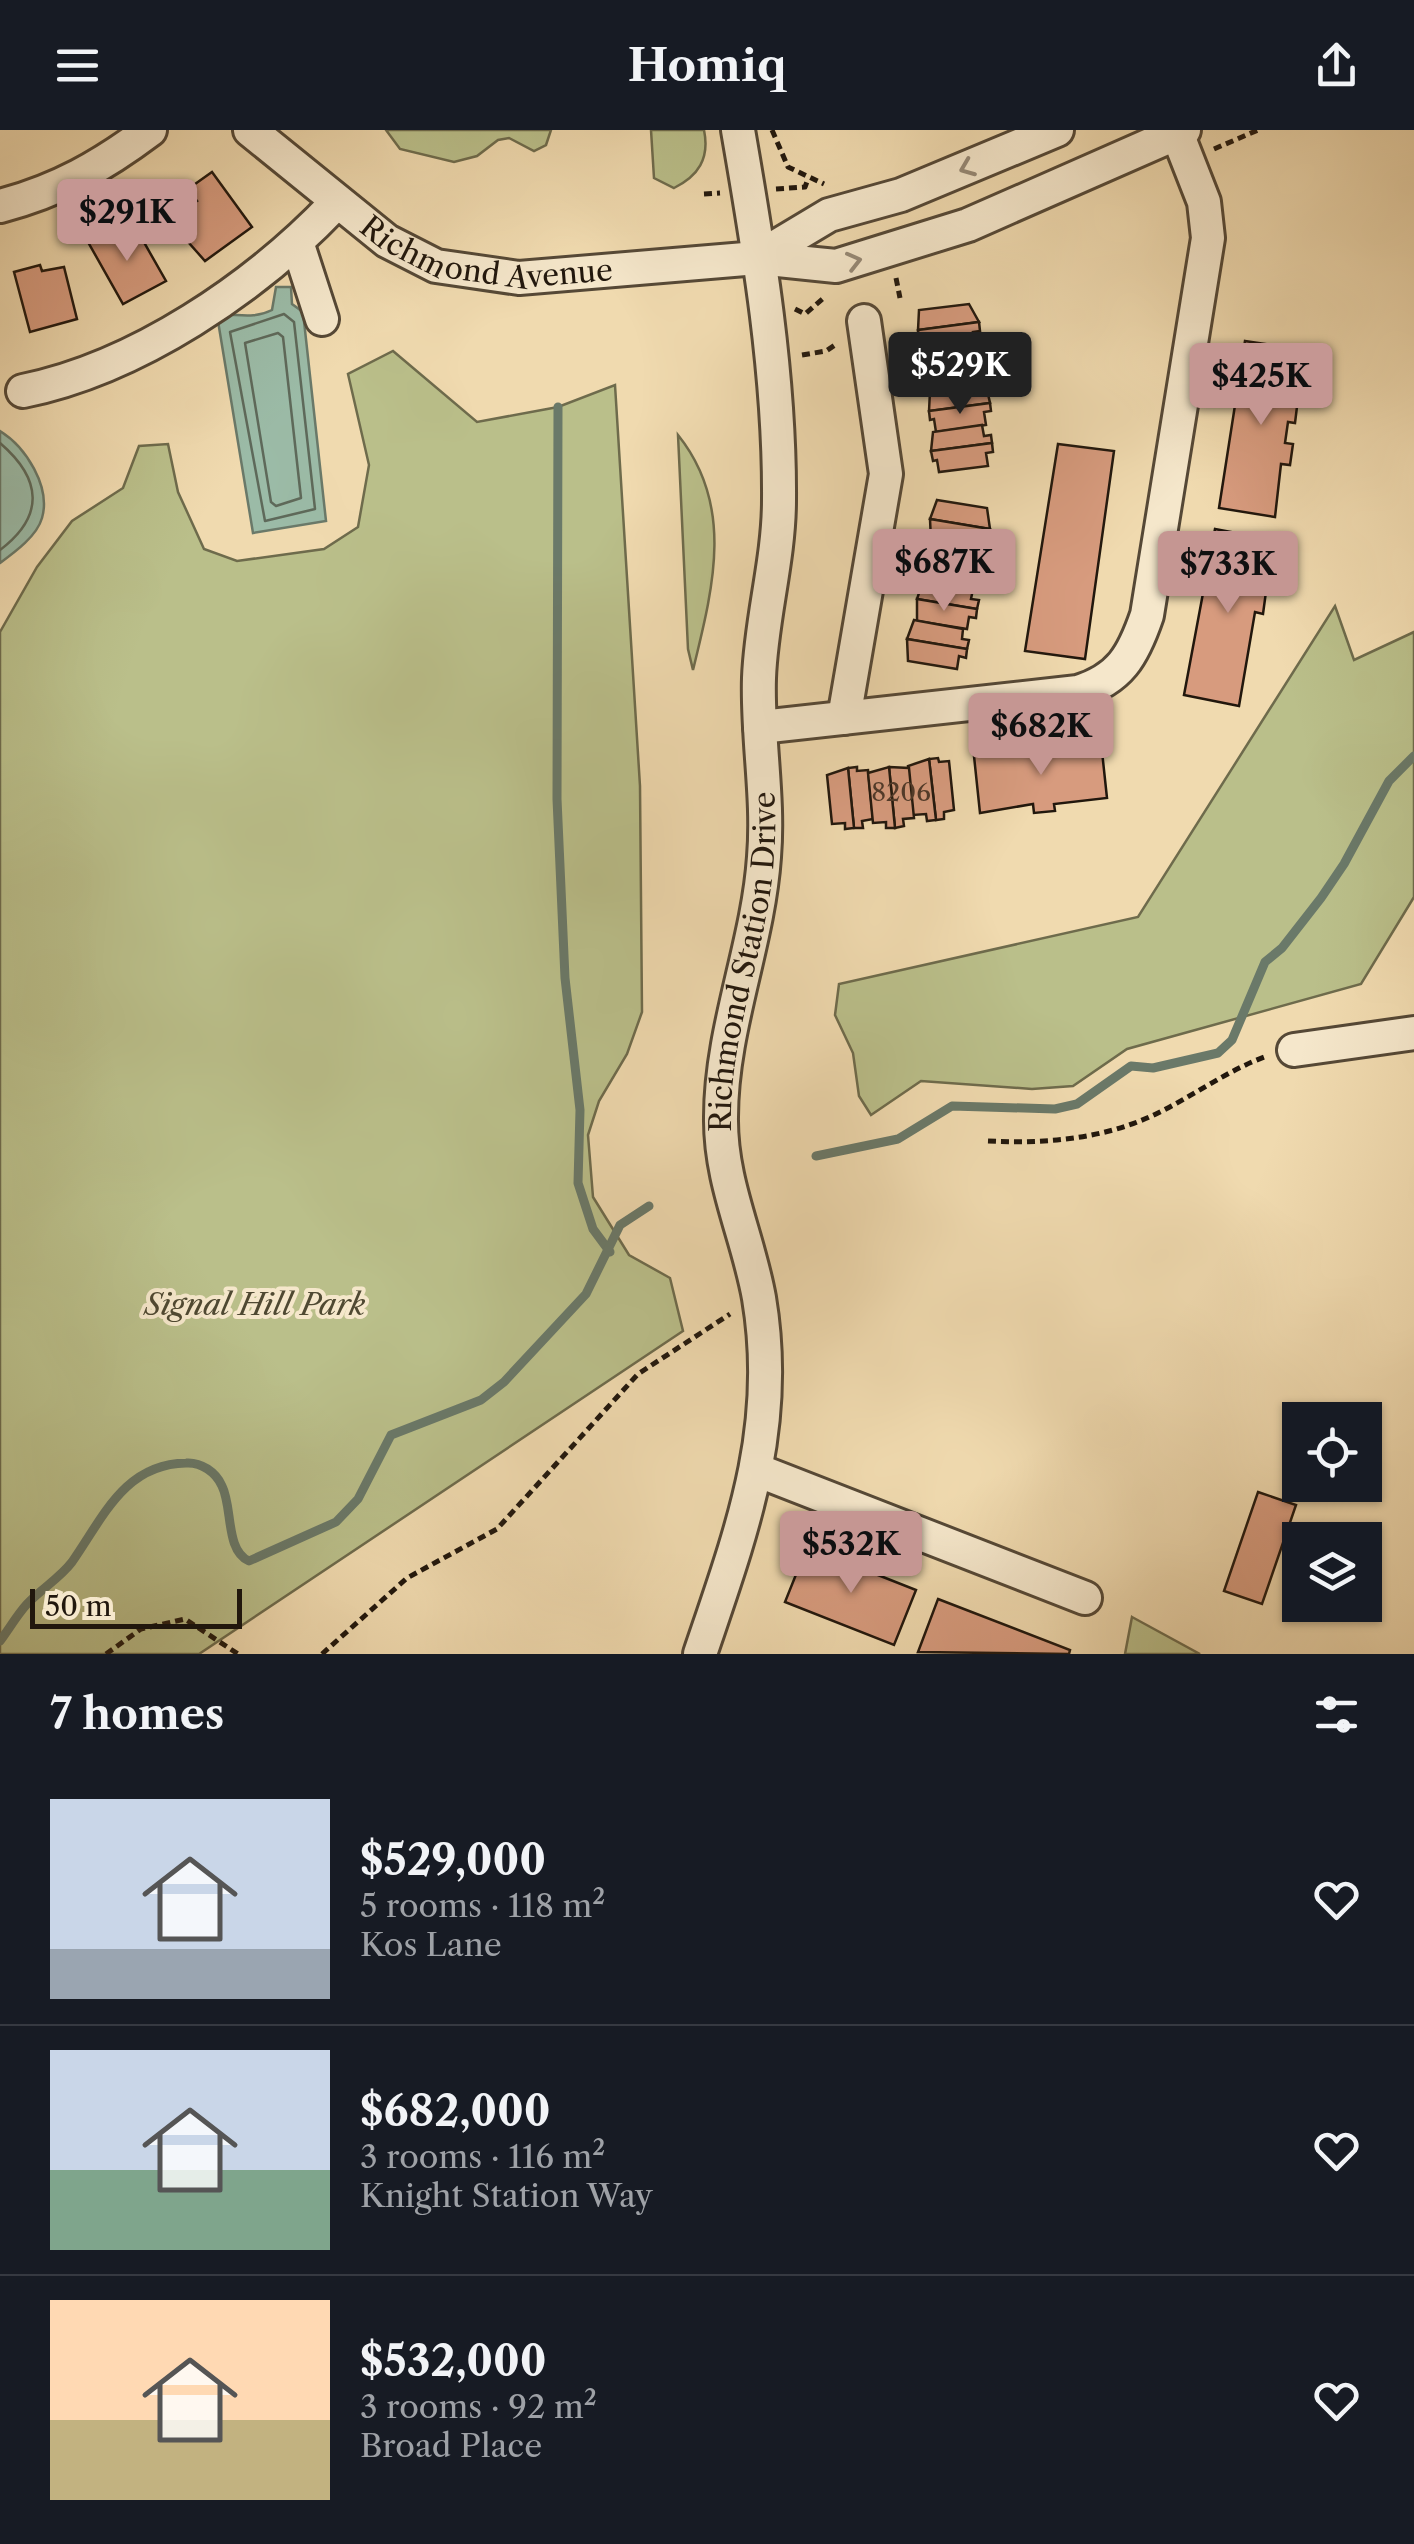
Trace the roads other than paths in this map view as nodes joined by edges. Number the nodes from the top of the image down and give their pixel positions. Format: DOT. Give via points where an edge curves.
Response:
graph roads {
  1 [pos="150,130"];
  2 [pos="250,130"];
  3 [pos="738,130"];
  4 [pos="1057,130"];
  5 [pos="1180,132"];
  6 [pos="336,204"];
  7 [pos="0,206"];
  8 [pos="297,242"];
  9 [pos="757,258"];
  10 [pos="322,319"];
  11 [pos="864,321"];
  12 [pos="22,391"];
  13 [pos="844,718"];
  14 [pos="760,727"];
  15 [pos="1414,1034"];
  16 [pos="1294,1050"];
  17 [pos="758,1471"];
  18 [pos="1085,1598"];
  19 [pos="700,1654"];
  1 -- 7 [label="street" via="100,168"];
  2 -- 6 [label="street, Richmond Avenue"];
  3 -- 9 [label="street, Richmond Station Drive"];
  4 -- 9 [label="street, Richmond Avenue, one-way" via="901,195 829,215"];
  9 -- 5 [label="street, Richmond Avenue, one-way" via="818,267 903,248"];
  5 -- 13 [label="street" via="1209,224 1147,616 1132,656 1102,684 1078,692"];
  6 -- 8 [label="street"];
  6 -- 9 [label="street, Richmond Avenue" via="436,266 476,275 519,278"];
  8 -- 10 [label="street"];
  8 -- 12 [label="street" via="116,363"];
  9 -- 14 [label="street, Richmond Station Drive" via="777,419 779,505 759,677"];
  11 -- 13 [label="street" via="886,474"];
  13 -- 14 [label="street"];
  14 -- 17 [label="street, Richmond Station Drive" via="765,854 730,1031 721,1118 728,1193 759,1299 765,1390"];
  15 -- 16 [label="street"];
  17 -- 18 [label="street"];
  17 -- 19 [label="street, Richmond Station Drive"];
}
